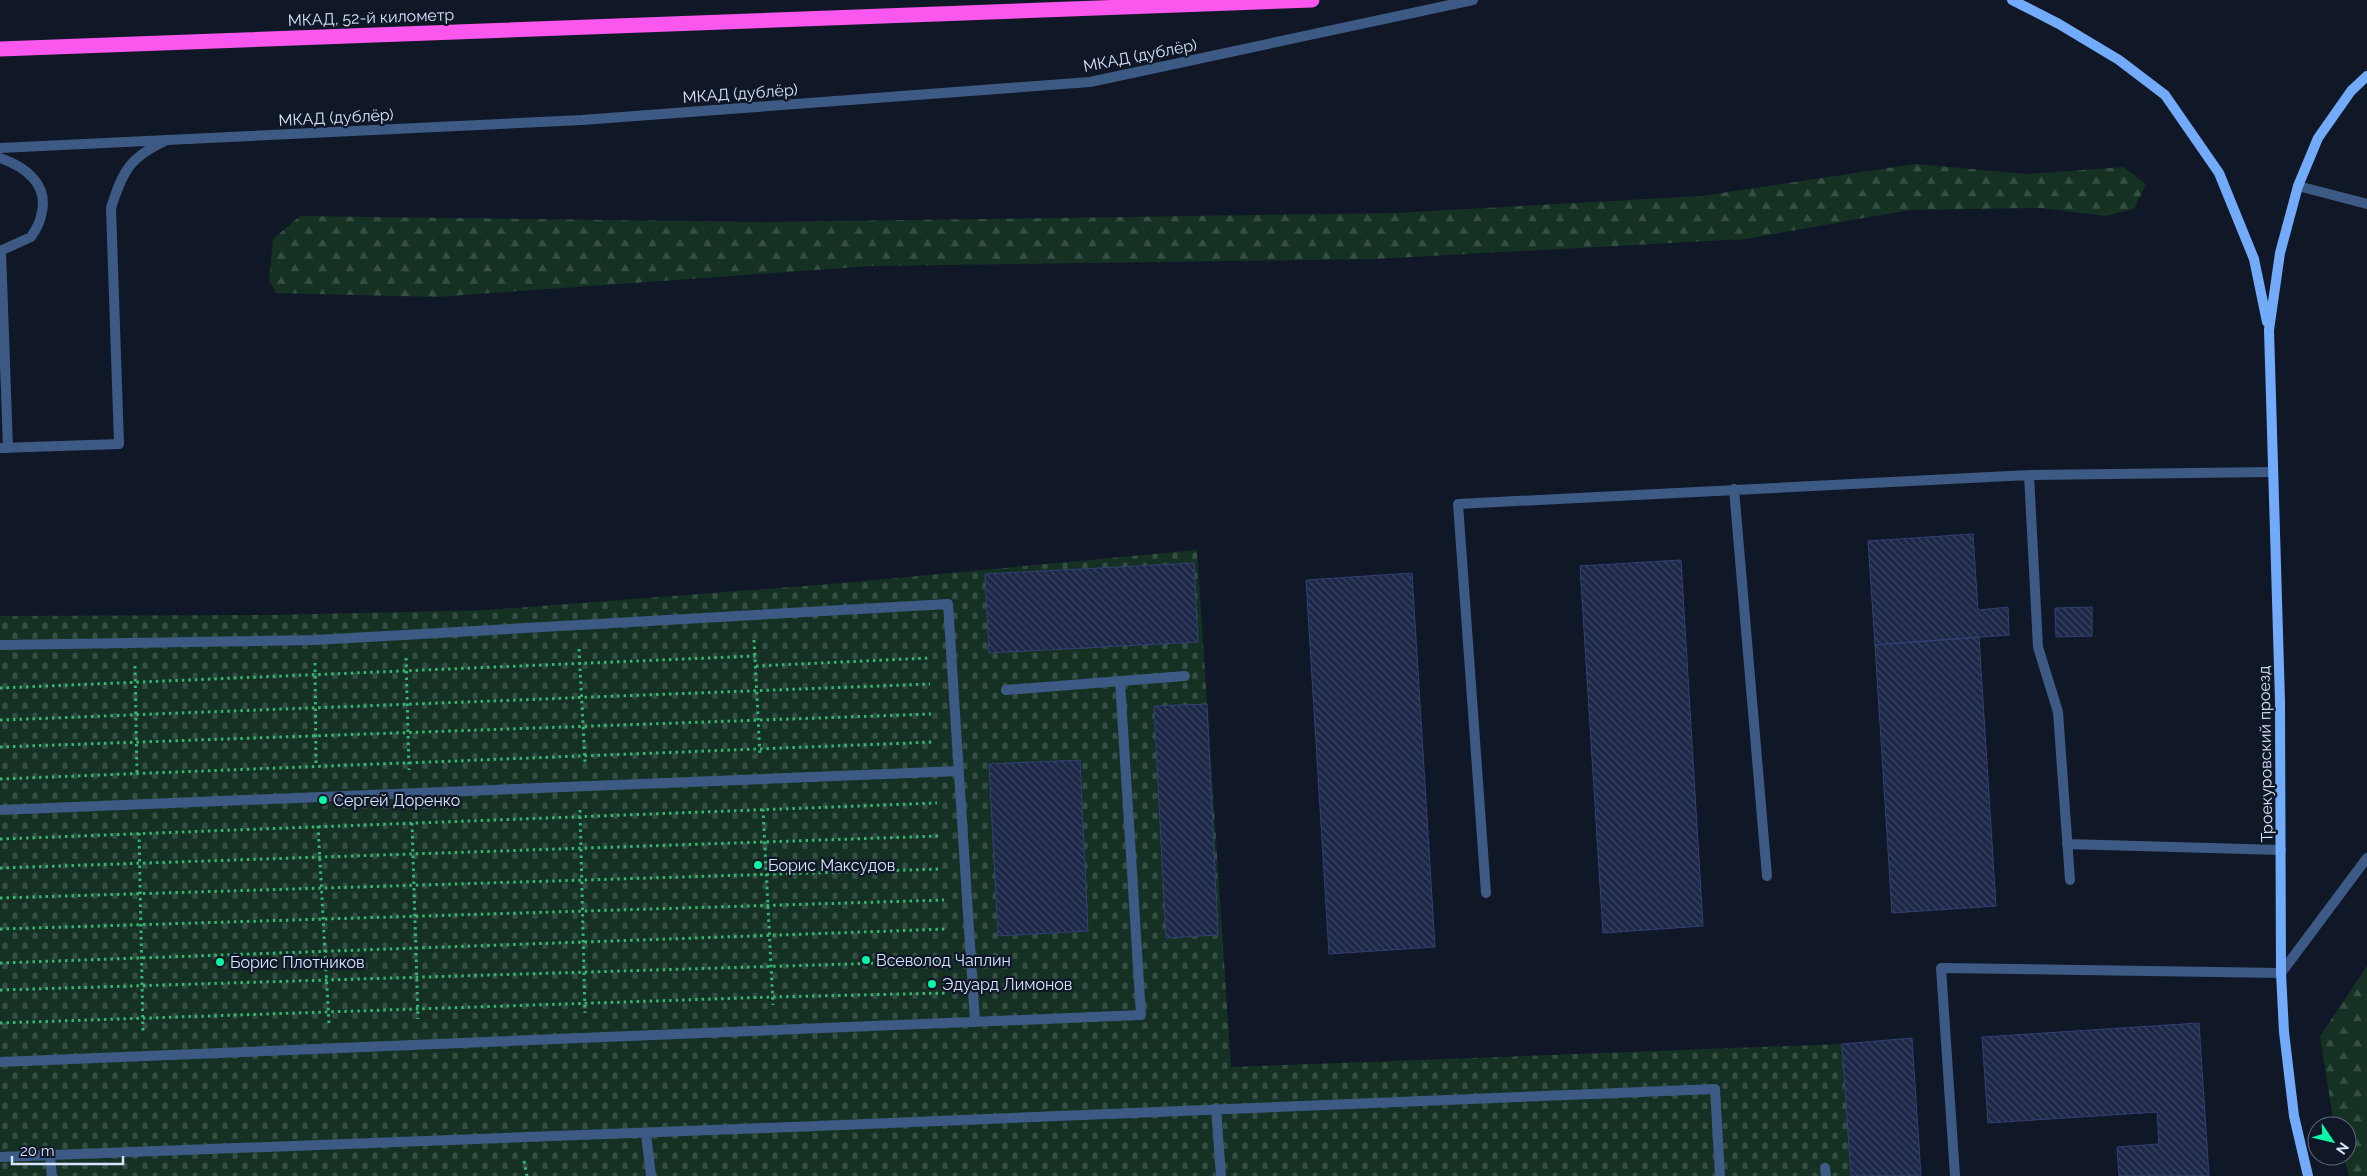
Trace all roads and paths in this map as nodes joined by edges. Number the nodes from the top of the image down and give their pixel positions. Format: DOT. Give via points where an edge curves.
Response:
graph roads {
  1 [pos="1312,0"];
  2 [pos="1473,0"];
  3 [pos="2012,0"];
  4 [pos="0,49"];
  5 [pos="2367,76"];
  6 [pos="167,140"];
  7 [pos="0,148"];
  8 [pos="0,158"];
  9 [pos="2298,186"];
  10 [pos="2367,204"];
  11 [pos="1,251"];
  12 [pos="2269,330"];
  13 [pos="4,448"];
  14 [pos="2272,472"];
  15 [pos="2029,476"];
  16 [pos="1734,489"];
  17 [pos="753,616"];
  18 [pos="577,626"];
  19 [pos="405,635"];
  20 [pos="315,640"];
  21 [pos="135,643"];
  22 [pos="0,645"];
  23 [pos="755,656"];
  24 [pos="951,657"];
  25 [pos="580,664"];
  26 [pos="756,666"];
  27 [pos="406,671"];
  28 [pos="315,675"];
  29 [pos="1185,676"];
  30 [pos="1120,681"];
  31 [pos="136,682"];
  32 [pos="953,684"];
  33 [pos="0,688"];
  34 [pos="1006,690"];
  35 [pos="757,691"];
  36 [pos="581,698"];
  37 [pos="407,704"];
  38 [pos="316,708"];
  39 [pos="955,713"];
  40 [pos="137,715"];
  41 [pos="0,720"];
  42 [pos="758,720"];
  43 [pos="583,726"];
  44 [pos="408,732"];
  45 [pos="316,735"];
  46 [pos="957,741"];
  47 [pos="137,742"];
  48 [pos="0,747"];
  49 [pos="760,748"];
  50 [pos="585,755"];
  51 [pos="409,762"];
  52 [pos="316,766"];
  53 [pos="959,771"];
  54 [pos="137,773"];
  55 [pos="0,779"];
  56 [pos="762,780"];
  57 [pos="583,786"];
  58 [pos="410,793"];
  59 [pos="317,797"];
  60 [pos="960,802"];
  61 [pos="138,804"];
  62 [pos="0,810"];
  63 [pos="763,810"];
  64 [pos="580,817"];
  65 [pos="412,823"];
  66 [pos="318,827"];
  67 [pos="139,834"];
  68 [pos="963,836"];
  69 [pos="0,839"];
  70 [pos="765,842"];
  71 [pos="2067,844"];
  72 [pos="580,848"];
  73 [pos="2281,850"];
  74 [pos="412,854"];
  75 [pos="320,857"];
  76 [pos="2367,858"];
  77 [pos="140,863"];
  78 [pos="0,868"];
  79 [pos="965,868"];
  80 [pos="766,875"];
  81 [pos="1767,876"];
  82 [pos="581,880"];
  83 [pos="2070,880"];
  84 [pos="414,885"];
  85 [pos="322,888"];
  86 [pos="1486,893"];
  87 [pos="140,894"];
  88 [pos="0,898"];
  89 [pos="967,899"];
  90 [pos="768,906"];
  91 [pos="582,911"];
  92 [pos="415,916"];
  93 [pos="323,919"];
  94 [pos="141,925"];
  95 [pos="969,928"];
  96 [pos="0,929"];
  97 [pos="769,936"];
  98 [pos="583,942"];
  99 [pos="416,948"];
  100 [pos="325,951"];
  101 [pos="141,958"];
  102 [pos="971,960"];
  103 [pos="0,963"];
  104 [pos="770,966"];
  105 [pos="584,972"];
  106 [pos="2282,973"];
  107 [pos="417,977"];
  108 [pos="327,980"];
  109 [pos="142,986"];
  110 [pos="0,990"];
  111 [pos="974,993"];
  112 [pos="772,997"];
  113 [pos="585,1003"];
  114 [pos="418,1008"];
  115 [pos="329,1012"];
  116 [pos="143,1018"];
  117 [pos="975,1022"];
  118 [pos="0,1023"];
  119 [pos="774,1032"];
  120 [pos="586,1039"];
  121 [pos="419,1046"];
  122 [pos="330,1049"];
  123 [pos="143,1056"];
  124 [pos="0,1062"];
  125 [pos="1216,1108"];
  126 [pos="646,1134"];
  127 [pos="50,1156"];
  128 [pos="0,1157"];
  129 [pos="52,1176"];
  130 [pos="651,1176"];
  131 [pos="1221,1176"];
  132 [pos="1720,1176"];
  133 [pos="1955,1176"];
  134 [pos="2308,1176"];
  1 -- 4 [label="highway, МКАД, 52-й километр"];
  2 -- 6 [label="street, МКАД (дублёр)" via="1090,82 582,120"];
  3 -- 12 [label="street, Троекуровский проезд" via="2119,60 2165,95 2219,173 2254,258"];
  5 -- 9 [label="street, Троекуровский проезд" via="2351,91 2318,138"];
  6 -- 7 [label="street, МКАД (дублёр)"];
  6 -- 13 [label="street" via="130,164 111,208 119,444"];
  8 -- 11 [label="street" via="32,174 42,192 42,215 31,238"];
  9 -- 10 [label="street"];
  9 -- 12 [label="street, Троекуровский проезд" via="2280,253"];
  11 -- 13 [label="street"];
  12 -- 14 [label="street, Троекуровский проезд"];
  14 -- 15 [label="street"];
  14 -- 73 [label="street, Троекуровский проезд" via="2280,701"];
  15 -- 16 [label="street"];
  15 -- 71 [label="street" via="2038,646 2058,712"];
  16 -- 81 [label="street"];
  16 -- 86 [label="street" via="1458,504"];
  17 -- 18 [label="street"];
  17 -- 23 [label="path"];
  17 -- 24 [label="street" via="948,604"];
  18 -- 19 [label="street"];
  18 -- 25 [label="path"];
  19 -- 20 [label="street"];
  19 -- 27 [label="path"];
  20 -- 21 [label="street"];
  20 -- 28 [label="path"];
  21 -- 22 [label="street"];
  21 -- 31 [label="path"];
  23 -- 25 [label="path"];
  23 -- 26 [label="path"];
  24 -- 26 [label="path"];
  24 -- 32 [label="street"];
  25 -- 27 [label="path"];
  25 -- 36 [label="path"];
  26 -- 35 [label="path"];
  27 -- 28 [label="path"];
  27 -- 37 [label="path"];
  28 -- 31 [label="path"];
  28 -- 38 [label="path"];
  29 -- 30 [label="street"];
  30 -- 34 [label="street"];
  30 -- 117 [label="street" via="1141,1015"];
  31 -- 33 [label="path"];
  31 -- 40 [label="path"];
  32 -- 35 [label="path"];
  32 -- 39 [label="street"];
  35 -- 36 [label="path"];
  35 -- 42 [label="path"];
  36 -- 37 [label="path"];
  36 -- 43 [label="path"];
  37 -- 38 [label="path"];
  37 -- 44 [label="path"];
  38 -- 40 [label="path"];
  38 -- 45 [label="path"];
  39 -- 42 [label="path"];
  39 -- 46 [label="street"];
  40 -- 41 [label="path"];
  40 -- 47 [label="path"];
  42 -- 43 [label="path"];
  42 -- 49 [label="path"];
  43 -- 44 [label="path"];
  43 -- 50 [label="path"];
  44 -- 45 [label="path"];
  44 -- 51 [label="path"];
  45 -- 47 [label="path"];
  45 -- 52 [label="path"];
  46 -- 49 [label="path"];
  46 -- 53 [label="street"];
  47 -- 48 [label="path"];
  47 -- 54 [label="path"];
  49 -- 50 [label="path"];
  49 -- 56 [label="path"];
  50 -- 51 [label="path"];
  50 -- 57 [label="path"];
  51 -- 52 [label="path"];
  51 -- 58 [label="path"];
  52 -- 54 [label="path"];
  52 -- 59 [label="path"];
  53 -- 56 [label="street"];
  53 -- 60 [label="street"];
  54 -- 55 [label="path"];
  54 -- 61 [label="path"];
  56 -- 57 [label="street"];
  56 -- 63 [label="path"];
  57 -- 58 [label="street"];
  57 -- 64 [label="path"];
  58 -- 59 [label="street"];
  58 -- 65 [label="path"];
  59 -- 61 [label="street"];
  59 -- 66 [label="path"];
  60 -- 63 [label="path"];
  60 -- 68 [label="street"];
  61 -- 62 [label="street"];
  61 -- 67 [label="path"];
  63 -- 64 [label="path"];
  63 -- 70 [label="path"];
  64 -- 65 [label="path"];
  64 -- 72 [label="path"];
  65 -- 66 [label="path"];
  65 -- 74 [label="path"];
  66 -- 67 [label="path"];
  66 -- 75 [label="path"];
  67 -- 69 [label="path"];
  67 -- 77 [label="path"];
  68 -- 70 [label="path"];
  68 -- 79 [label="street"];
  70 -- 72 [label="path"];
  70 -- 80 [label="path"];
  71 -- 73 [label="street"];
  71 -- 83 [label="street"];
  72 -- 74 [label="path"];
  72 -- 82 [label="path"];
  73 -- 106 [label="street, Троекуровский проезд"];
  74 -- 75 [label="path"];
  74 -- 84 [label="path"];
  75 -- 77 [label="path"];
  75 -- 85 [label="path"];
  76 -- 106 [label="street"];
  77 -- 78 [label="path"];
  77 -- 87 [label="path"];
  79 -- 80 [label="path"];
  79 -- 89 [label="street"];
  80 -- 82 [label="path"];
  80 -- 90 [label="path"];
  82 -- 84 [label="path"];
  82 -- 91 [label="path"];
  84 -- 85 [label="path"];
  84 -- 92 [label="path"];
  85 -- 87 [label="path"];
  85 -- 93 [label="path"];
  87 -- 88 [label="path"];
  87 -- 94 [label="path"];
  89 -- 90 [label="path"];
  89 -- 95 [label="street"];
  90 -- 91 [label="path"];
  90 -- 97 [label="path"];
  91 -- 92 [label="path"];
  91 -- 98 [label="path"];
  92 -- 93 [label="path"];
  92 -- 99 [label="path"];
  93 -- 94 [label="path"];
  93 -- 100 [label="path"];
  94 -- 96 [label="path"];
  94 -- 101 [label="path"];
  95 -- 97 [label="path"];
  95 -- 102 [label="street"];
  97 -- 98 [label="path"];
  97 -- 104 [label="path"];
  98 -- 99 [label="path"];
  98 -- 105 [label="path"];
  99 -- 100 [label="path"];
  99 -- 107 [label="path"];
  100 -- 101 [label="path"];
  100 -- 108 [label="path"];
  101 -- 103 [label="path"];
  101 -- 109 [label="path"];
  102 -- 104 [label="path"];
  102 -- 111 [label="street"];
  104 -- 105 [label="path"];
  104 -- 112 [label="path"];
  105 -- 107 [label="path"];
  105 -- 113 [label="path"];
  106 -- 133 [label="street" via="1941,968"];
  106 -- 134 [label="street, Троекуровский проезд" via="2284,1032 2294,1116"];
  107 -- 108 [label="path"];
  107 -- 114 [label="path"];
  108 -- 109 [label="path"];
  108 -- 115 [label="path"];
  109 -- 110 [label="path"];
  109 -- 116 [label="path"];
  111 -- 112 [label="path"];
  111 -- 117 [label="street"];
  112 -- 113 [label="path"];
  112 -- 119 [label="path"];
  113 -- 114 [label="path"];
  113 -- 120 [label="path"];
  114 -- 115 [label="path"];
  114 -- 121 [label="path"];
  115 -- 116 [label="path"];
  115 -- 122 [label="path"];
  116 -- 118 [label="path"];
  116 -- 123 [label="path"];
  117 -- 119 [label="street"];
  119 -- 120 [label="street"];
  120 -- 121 [label="street"];
  121 -- 122 [label="street"];
  122 -- 123 [label="street"];
  123 -- 124 [label="street"];
  125 -- 126 [label="street"];
  125 -- 131 [label="street"];
  125 -- 132 [label="street" via="1715,1089"];
  126 -- 127 [label="street"];
  126 -- 130 [label="street"];
  127 -- 128 [label="street"];
  127 -- 129 [label="street"];
}
